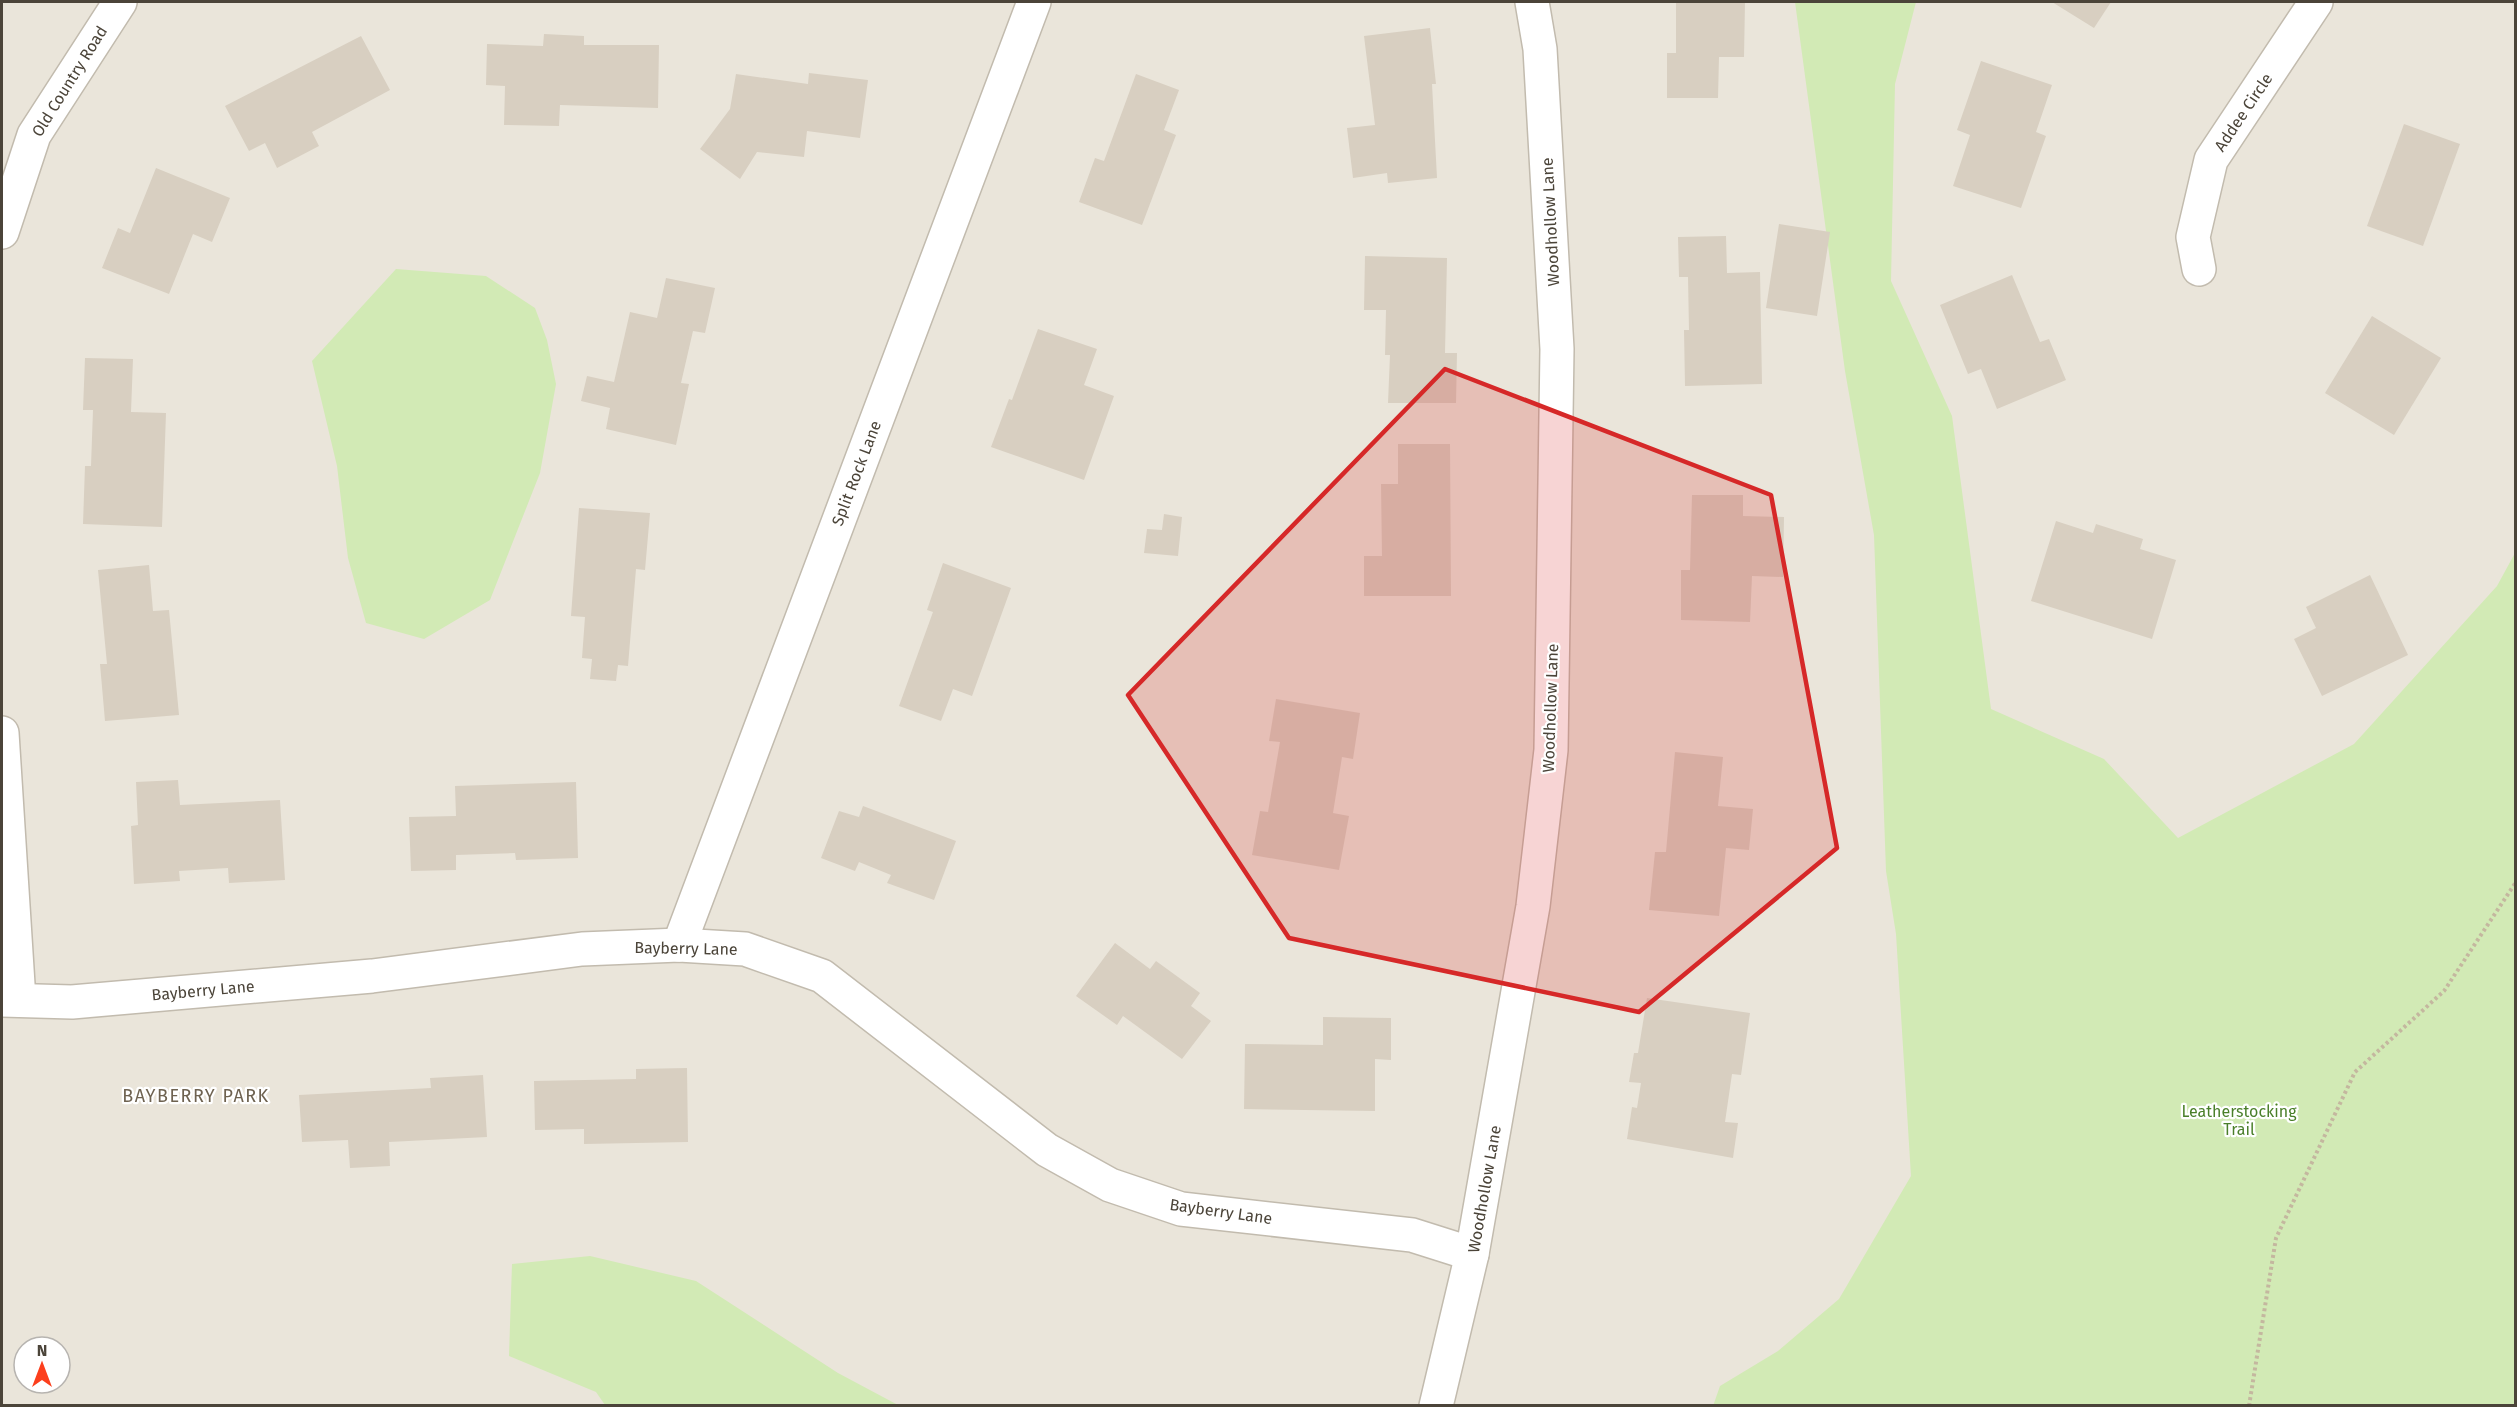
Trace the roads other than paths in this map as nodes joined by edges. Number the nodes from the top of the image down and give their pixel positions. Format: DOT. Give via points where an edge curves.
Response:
graph roads {
  1 [pos="120,2"];
  2 [pos="1034,2"];
  3 [pos="1533,2"];
  4 [pos="2316,2"];
  5 [pos="2,232"];
  6 [pos="2199,268"];
  7 [pos="2,733"];
  8 [pos="679,945"];
  9 [pos="10,1000"];
  10 [pos="1472,1254"];
  11 [pos="1436,1406"];
  1 -- 5 [label="street, Old Country Road" via="34,135"];
  2 -- 8 [label="street, Split Rock Lane"];
  3 -- 10 [label="street, Woodhollow Lane" via="1540,49 1557,349 1551,750 1533,906"];
  4 -- 6 [label="street, Addee Circle" via="2211,160 2193,237"];
  7 -- 9 [label="street"];
  8 -- 9 [label="street, Bayberry Lane" via="582,949 372,976 72,1002"];
  8 -- 10 [label="street, Bayberry Lane" via="746,949 822,976 1047,1150 1110,1185 1181,1209 1412,1235"];
  10 -- 11 [label="street, Woodhollow Lane"];
}
